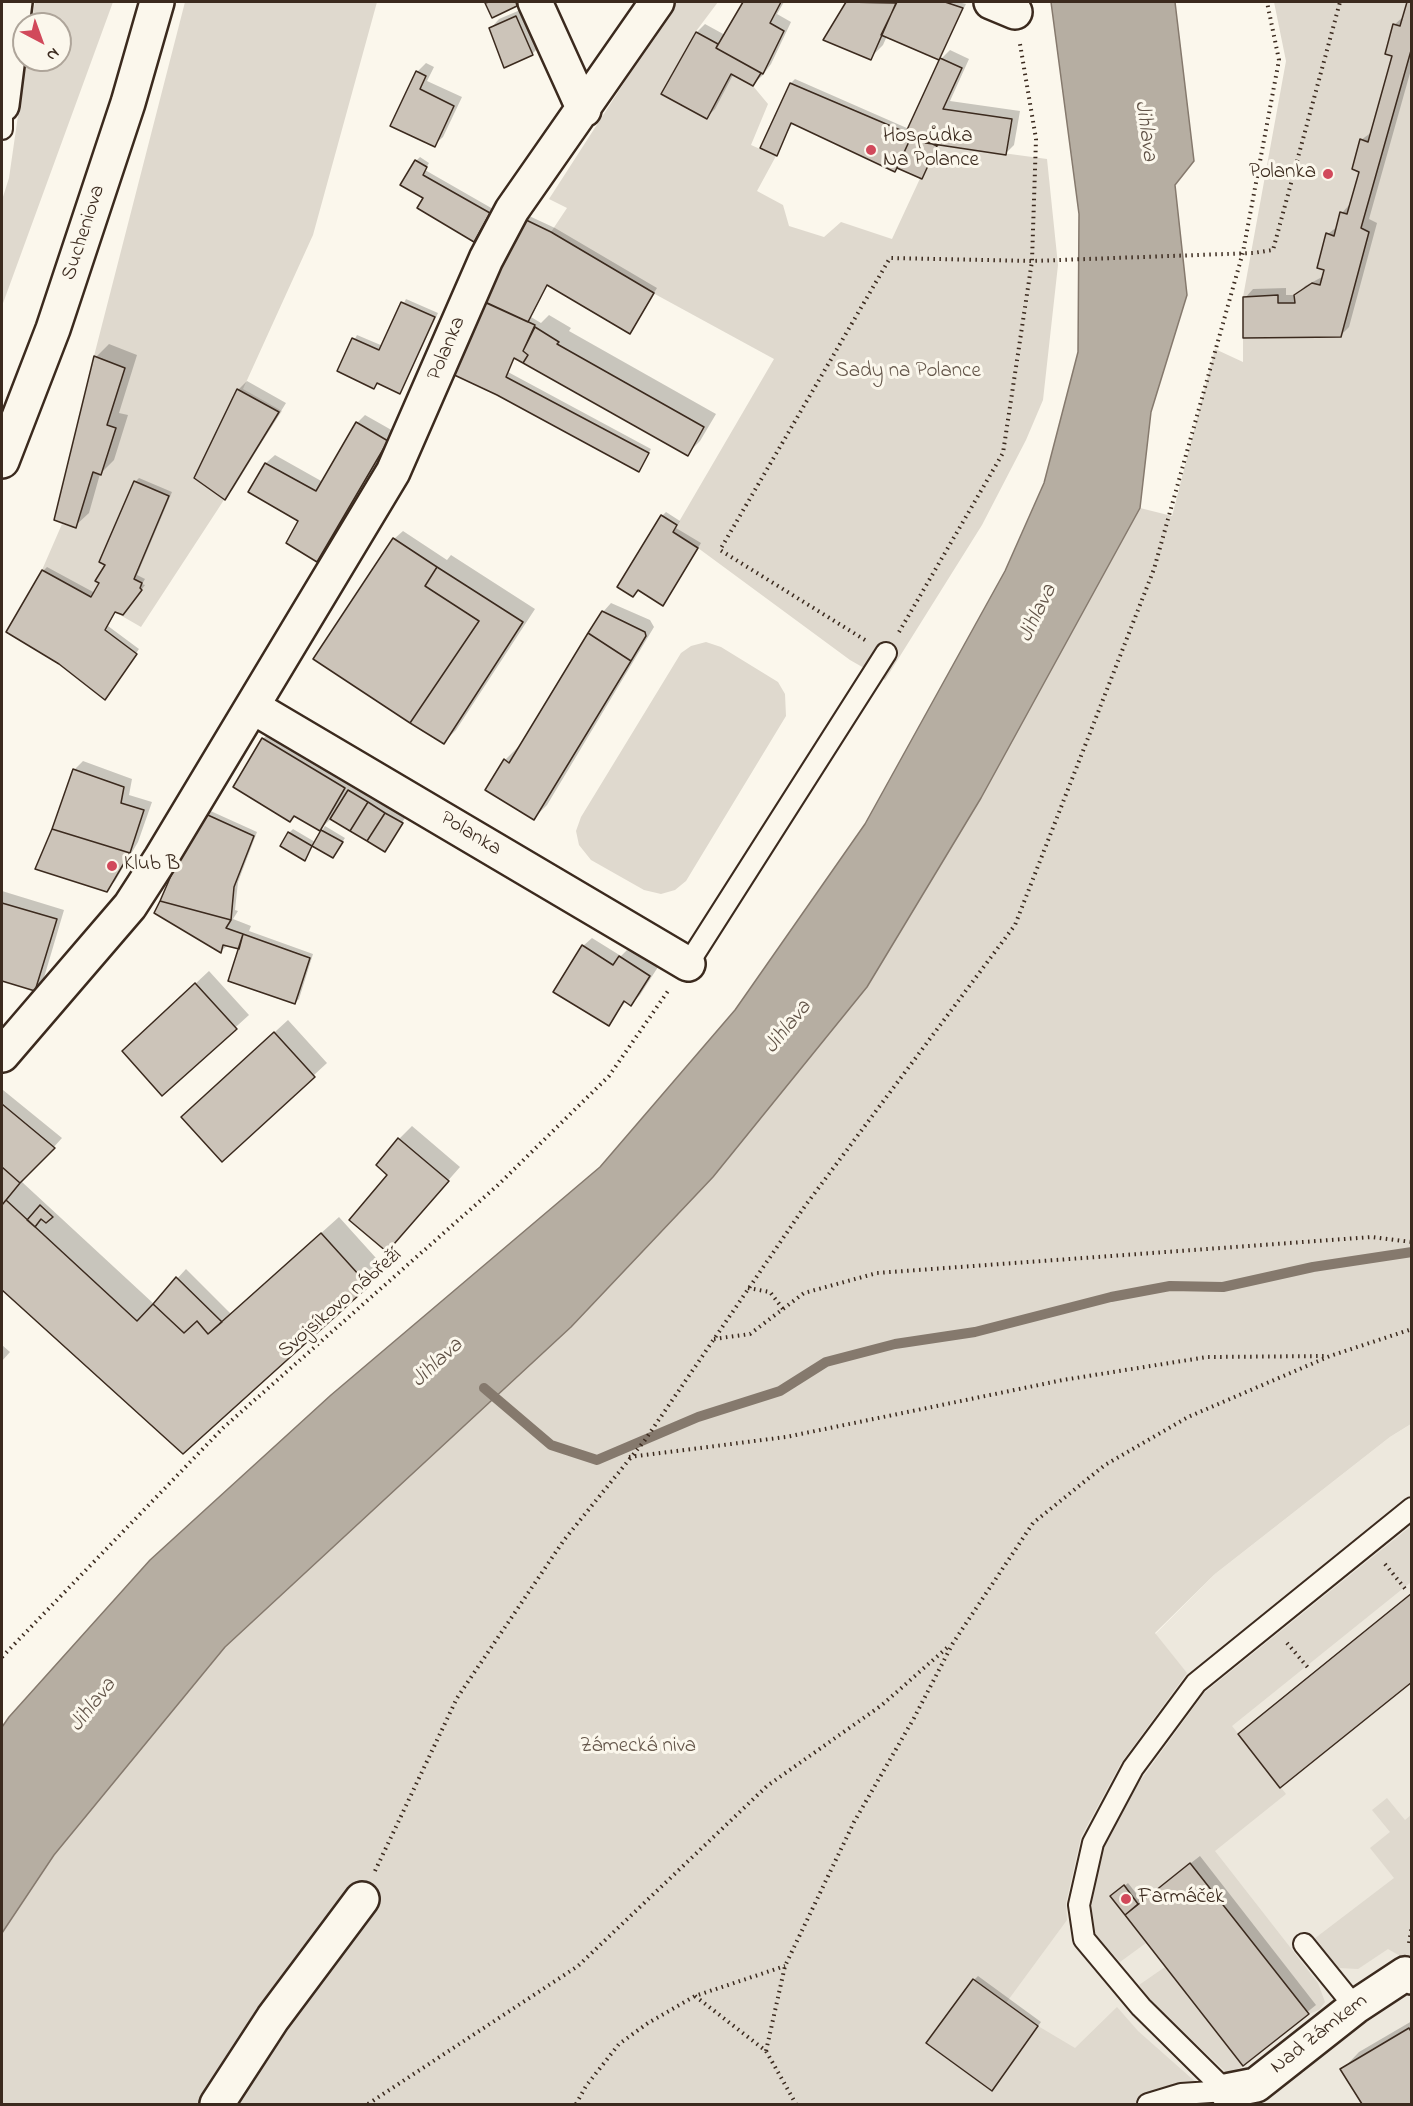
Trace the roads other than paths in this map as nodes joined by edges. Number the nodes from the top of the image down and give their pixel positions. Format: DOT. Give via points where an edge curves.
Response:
graph roads {
  1 [pos="15,2"];
  2 [pos="157,2"];
  3 [pos="535,2"];
  4 [pos="657,2"];
  5 [pos="2,105"];
  6 [pos="584,110"];
  7 [pos="2,129"];
  8 [pos="2,461"];
  9 [pos="886,653"];
  10 [pos="253,707"];
  11 [pos="688,964"];
  12 [pos="2,1055"];
  13 [pos="1412,1508"];
  14 [pos="362,1899"];
  15 [pos="1304,1944"];
  16 [pos="1412,1977"];
  17 [pos="1355,2007"];
  18 [pos="1223,2098"];
  19 [pos="217,2104"];
  20 [pos="1148,2104"];
  1 -- 5 [label="street"];
  2 -- 8 [label="street, Sucheniova" via="53,329"];
  3 -- 6 [label="street"];
  4 -- 6 [label="street, Polanka"];
  5 -- 7 [label="lane"];
  6 -- 10 [label="street, Polanka" via="512,210 486,259 393,472"];
  9 -- 11 [label="lane"];
  10 -- 11 [label="street, Polanka"];
  10 -- 12 [label="street, Polanka" via="130,906"];
  13 -- 18 [label="lane" via="1196,1683 1132,1768 1093,1843 1079,1905 1084,1939"];
  14 -- 19 [label="street" via="273,2018"];
  15 -- 17 [label="lane"];
  16 -- 17 [label="street, Nad Zámkem" via="1405,1974"];
  17 -- 18 [label="street, Nad Zámkem" via="1256,2085"];
  18 -- 20 [label="lane" via="1181,2094"];
}
